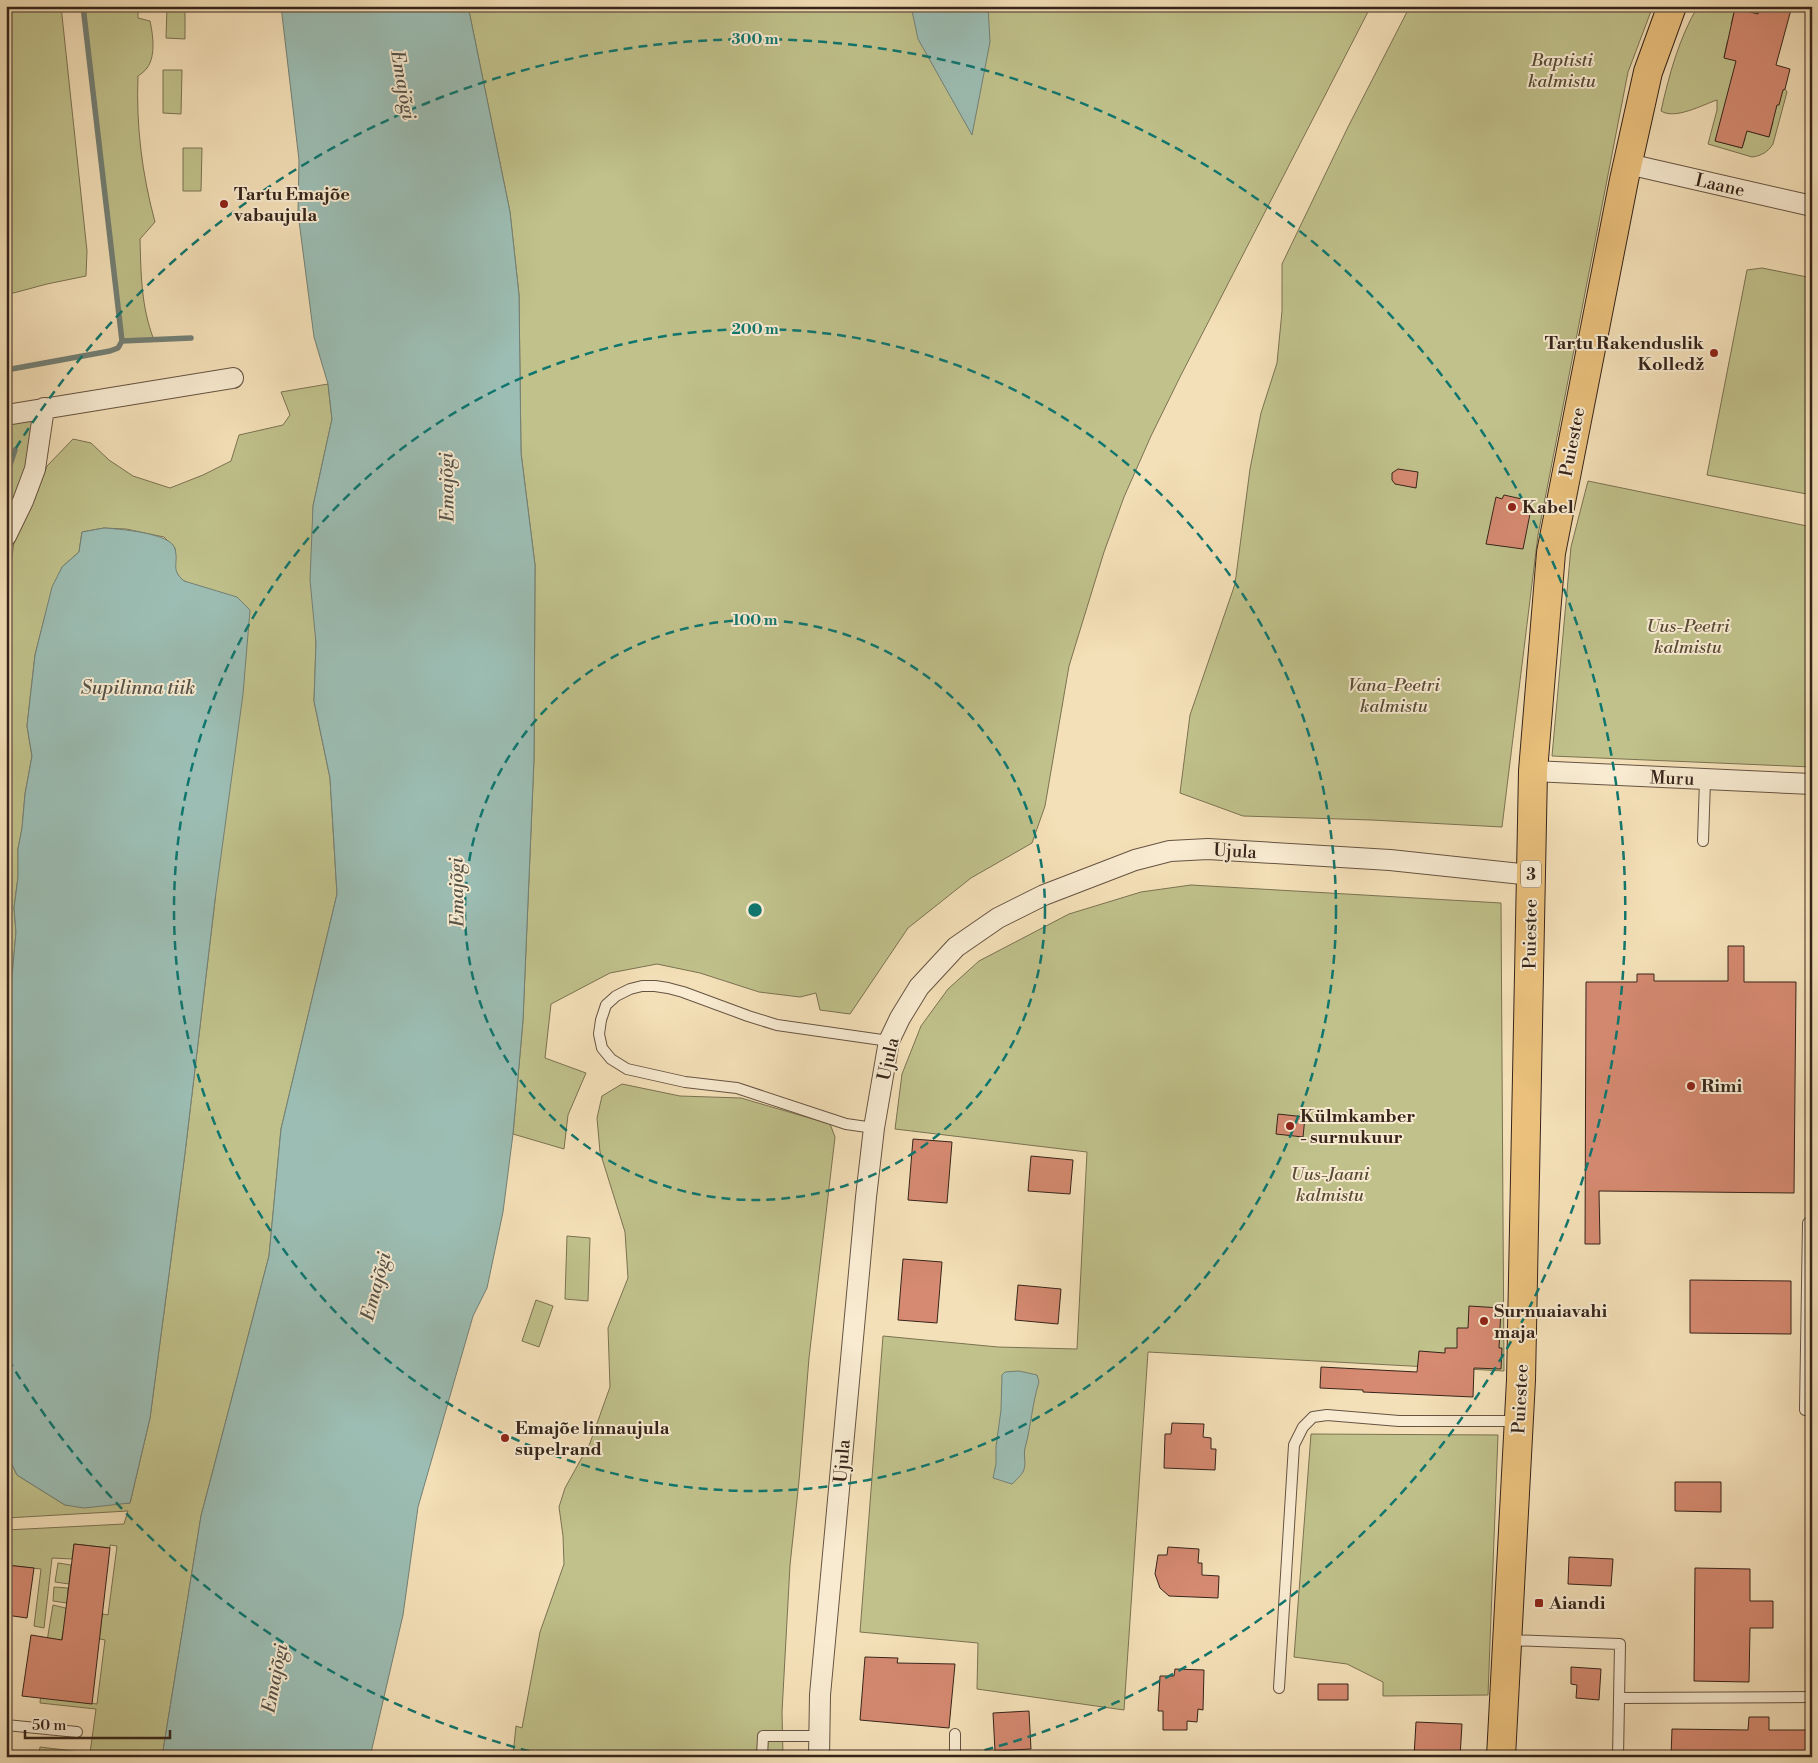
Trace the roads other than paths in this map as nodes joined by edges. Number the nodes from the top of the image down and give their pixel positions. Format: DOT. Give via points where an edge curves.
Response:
graph roads {
  1 [pos="1672,6"];
  2 [pos="1628,164"];
  3 [pos="1812,206"];
  4 [pos="233,378"];
  5 [pos="44,408"];
  6 [pos="6,416"];
  7 [pos="6,536"];
  8 [pos="1533,771"];
  9 [pos="1705,780"];
  10 [pos="1812,784"];
  11 [pos="1703,841"];
  12 [pos="1531,875"];
  13 [pos="889,1041"];
  14 [pos="874,1128"];
  15 [pos="1808,1223"];
  16 [pos="1812,1410"];
  17 [pos="1519,1421"];
  18 [pos="1508,1640"];
  19 [pos="1279,1688"];
  20 [pos="1812,1697"];
  21 [pos="1619,1698"];
  22 [pos="6,1725"];
  23 [pos="77,1732"];
  24 [pos="955,1734"];
  25 [pos="819,1736"];
  26 [pos="762,1757"];
  27 [pos="819,1757"];
  28 [pos="955,1757"];
  29 [pos="1501,1757"];
  30 [pos="1618,1757"];
  1 -- 2 [label="highway, Puiestee / 3" via="1648,72"];
  2 -- 3 [label="street, Laane"];
  2 -- 8 [label="highway, Puiestee / 3" via="1551,553"];
  4 -- 5 [label="street"];
  5 -- 6 [label="street"];
  5 -- 7 [label="street" via="34,469 23,502"];
  8 -- 9 [label="street, Muru"];
  8 -- 12 [label="highway, Puiestee / 3"];
  9 -- 10 [label="street, Muru"];
  9 -- 11 [label="lane"];
  12 -- 13 [label="street, Ujula" via="1390,860 1208,849 1170,851 1135,860 1044,895 998,918 956,947 918,987"];
  12 -- 17 [label="highway, Puiestee / 3"];
  13 -- 14 [label="street, Ujula"];
  13 -- 14 [label="lane" via="776,1025 683,992 655,986 636,987 616,996 606,1005 598,1034 602,1048 611,1059 627,1069 685,1082 737,1088 846,1124"];
  14 -- 25 [label="street, Ujula"];
  15 -- 16 [label="lane" via="1805,1410"];
  17 -- 18 [label="highway, Puiestee / 3"];
  17 -- 19 [label="lane" via="1398,1422 1327,1415 1314,1417 1303,1427 1294,1445"];
  18 -- 21 [label="lane" via="1620,1644"];
  18 -- 29 [label="highway, Puiestee / 3"];
  20 -- 21 [label="lane"];
  21 -- 30 [label="lane"];
  22 -- 23 [label="lane"];
  24 -- 28 [label="lane"];
  25 -- 26 [label="lane" via="764,1736"];
  25 -- 27 [label="street, Ujula"];
}
